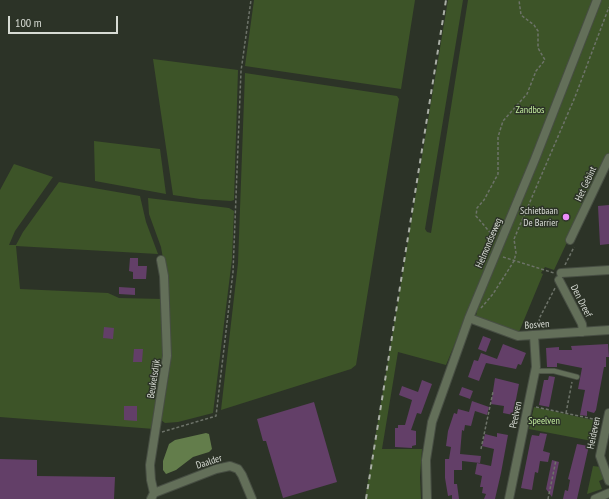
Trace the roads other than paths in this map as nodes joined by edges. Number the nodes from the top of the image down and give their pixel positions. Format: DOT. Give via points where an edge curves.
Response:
graph roads {
  1 [pos="597,0"];
  2 [pos="609,158"];
  3 [pos="570,240"];
  4 [pos="161,260"];
  5 [pos="609,270"];
  6 [pos="469,318"];
  7 [pos="609,330"];
  8 [pos="583,332"];
  9 [pos="534,335"];
  10 [pos="536,371"];
  11 [pos="576,376"];
  12 [pos="609,413"];
  13 [pos="609,481"];
  14 [pos="609,494"];
  15 [pos="153,496"];
  16 [pos="252,499"];
  17 [pos="427,499"];
  18 [pos="509,499"];
  19 [pos="595,499"];
  1 -- 6 [label="street, Helmondseweg"];
  2 -- 3 [label="street, Het Gebint"];
  4 -- 15 [label="street, Beukelsdijk" via="167,356 150,465"];
  5 -- 8 [label="street, Den Dreef" via="558,275 582,324"];
  6 -- 9 [label="street, Bosven" via="518,336"];
  6 -- 17 [label="street, Helmondseweg" via="432,422 426,460"];
  7 -- 8 [label="street, Bosven"];
  8 -- 9 [label="street, Bosven"];
  9 -- 10 [label="street, Peelven"];
  10 -- 11 [label="lane" via="554,371"];
  10 -- 18 [label="street, Peelven"];
  12 -- 13 [label="street, Heideven" via="600,456"];
  14 -- 19 [label="street"];
  15 -- 16 [label="street, Daalder" via="216,469 230,466 238,469"];
}
